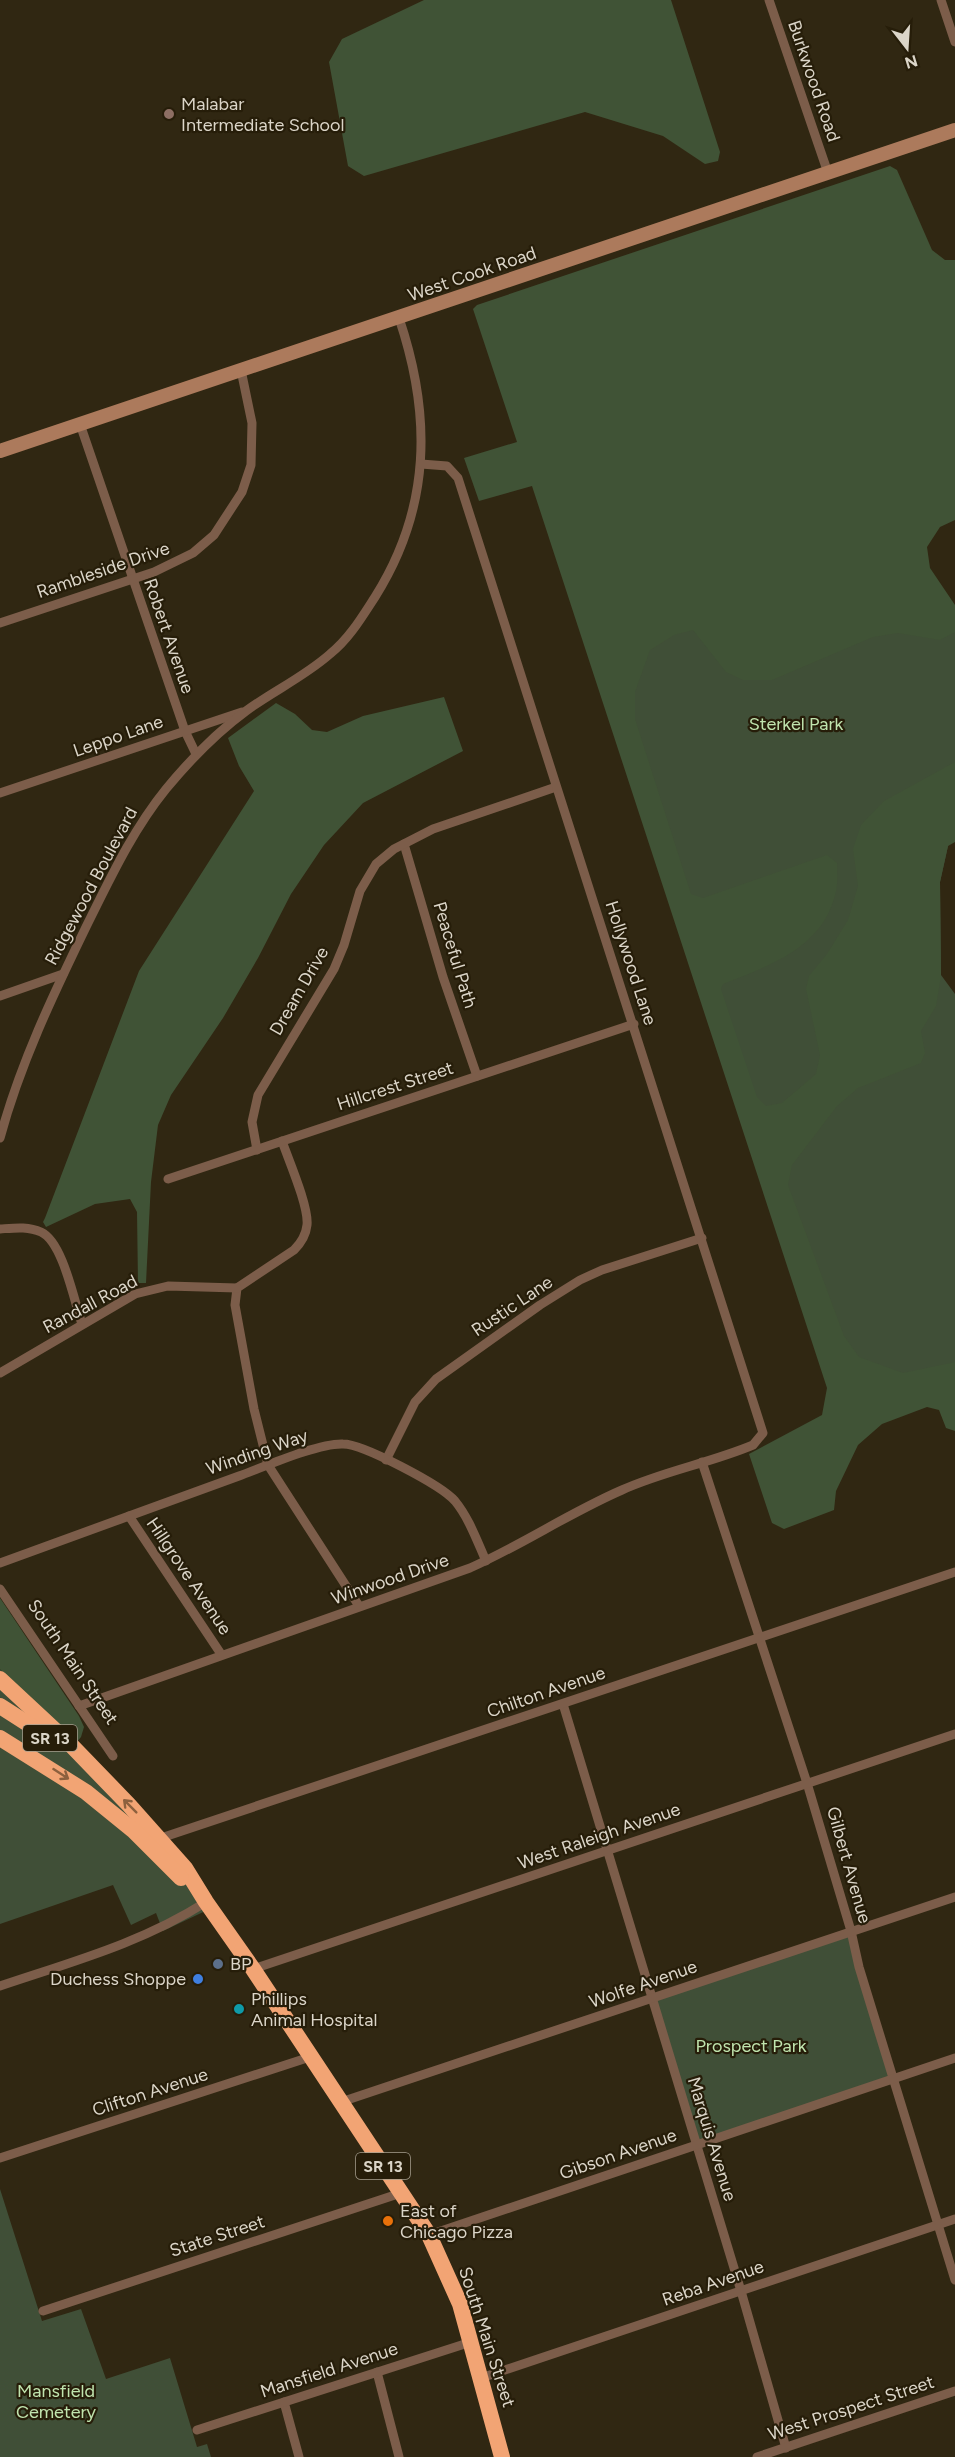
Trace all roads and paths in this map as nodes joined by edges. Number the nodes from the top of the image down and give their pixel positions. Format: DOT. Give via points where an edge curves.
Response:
graph roads {
  1 [pos="769,0"];
  2 [pos="941,0"];
  3 [pos="955,42"];
  4 [pos="955,130"];
  5 [pos="828,173"];
  6 [pos="399,318"];
  7 [pos="241,370"];
  8 [pos="80,424"];
  9 [pos="0,451"];
  10 [pos="421,464"];
  11 [pos="132,579"];
  12 [pos="0,623"];
  13 [pos="247,711"];
  14 [pos="185,731"];
  15 [pos="196,754"];
  16 [pos="556,788"];
  17 [pos="0,793"];
  18 [pos="404,844"];
  19 [pos="63,975"];
  20 [pos="0,996"];
  21 [pos="634,1024"];
  22 [pos="477,1076"];
  23 [pos="0,1138"];
  24 [pos="282,1142"];
  25 [pos="257,1150"];
  26 [pos="168,1179"];
  27 [pos="0,1229"];
  28 [pos="702,1238"];
  29 [pos="237,1288"];
  30 [pos="82,1324"];
  31 [pos="0,1373"];
  32 [pos="386,1460"];
  33 [pos="702,1462"];
  34 [pos="268,1465"];
  35 [pos="129,1516"];
  36 [pos="486,1561"];
  37 [pos="0,1563"];
  38 [pos="955,1572"];
  39 [pos="0,1589"];
  40 [pos="359,1606"];
  41 [pos="760,1637"];
  42 [pos="221,1654"];
  43 [pos="0,1679"];
  44 [pos="563,1704"];
  45 [pos="0,1706"];
  46 [pos="79,1706"];
  47 [pos="955,1734"];
  48 [pos="0,1738"];
  49 [pos="113,1756"];
  50 [pos="98,1775"];
  51 [pos="807,1783"];
  52 [pos="154,1841"];
  53 [pos="608,1850"];
  54 [pos="955,1897"];
  55 [pos="206,1902"];
  56 [pos="851,1931"];
  57 [pos="253,1970"];
  58 [pos="0,1986"];
  59 [pos="653,1998"];
  60 [pos="310,2057"];
  61 [pos="955,2058"];
  62 [pos="894,2079"];
  63 [pos="341,2102"];
  64 [pos="696,2145"];
  65 [pos="0,2158"];
  66 [pos="401,2193"];
  67 [pos="955,2220"];
  68 [pos="939,2225"];
  69 [pos="429,2235"];
  70 [pos="955,2280"];
  71 [pos="741,2291"];
  72 [pos="43,2311"];
  73 [pos="471,2342"];
  74 [pos="377,2372"];
  75 [pos="481,2378"];
  76 [pos="955,2391"];
  77 [pos="284,2402"];
  78 [pos="197,2430"];
  79 [pos="786,2448"];
  80 [pos="299,2457"];
  81 [pos="399,2457"];
  82 [pos="502,2457"];
  83 [pos="757,2457"];
  1 -- 5 [label="street, Burkwood Road"];
  2 -- 3 [label="street"];
  4 -- 5 [label="main road, West Cook Road"];
  5 -- 6 [label="main road, West Cook Road"];
  6 -- 7 [label="main road, West Cook Road"];
  6 -- 10 [label="street, Ridgewood Boulevard" via="417,394"];
  7 -- 8 [label="main road, West Cook Road"];
  7 -- 11 [label="street, Rambleside Drive" via="254,437 251,465 242,492 224,523 205,544 182,560"];
  8 -- 9 [label="main road, West Cook Road"];
  8 -- 11 [label="street, Robert Avenue"];
  10 -- 13 [label="street, Ridgewood Boulevard" via="399,552 357,625 319,663"];
  10 -- 16 [label="street, Hollywood Lane" via="447,466 458,478"];
  11 -- 12 [label="street, Rambleside Drive"];
  11 -- 14 [label="street, Robert Avenue"];
  13 -- 14 [label="street, Leppo Lane"];
  13 -- 15 [label="street, Ridgewood Boulevard"];
  14 -- 15 [label="street, Robert Avenue"];
  14 -- 17 [label="street, Leppo Lane"];
  15 -- 19 [label="street, Ridgewood Boulevard" via="137,828"];
  16 -- 18 [label="street, Dream Drive" via="433,829"];
  16 -- 21 [label="street, Hollywood Lane"];
  18 -- 22 [label="street, Peaceful Path"];
  18 -- 25 [label="street, Dream Drive" via="386,854 364,883 334,969 261,1088 252,1122"];
  19 -- 20 [label="street"];
  19 -- 23 [label="street, Ridgewood Boulevard" via="23,1066"];
  21 -- 22 [label="street, Hillcrest Street"];
  21 -- 28 [label="street, Hollywood Lane"];
  22 -- 24 [label="street, Hillcrest Street"];
  24 -- 25 [label="street, Hillcrest Street"];
  24 -- 29 [label="street" via="307,1227 294,1250"];
  25 -- 26 [label="street, Hillcrest Street"];
  27 -- 30 [label="street" via="33,1229 49,1237"];
  28 -- 32 [label="street, Rustic Lane" via="580,1280 459,1362 415,1402"];
  28 -- 33 [label="street, Hollywood Lane" via="763,1432 753,1445"];
  29 -- 30 [label="street, Randall Road" via="158,1288 135,1294"];
  29 -- 34 [label="street" via="235,1305"];
  30 -- 31 [label="street, Randall Road"];
  32 -- 34 [label="street, Winding Way" via="344,1444"];
  32 -- 36 [label="street, Winding Way" via="434,1485 455,1501"];
  33 -- 36 [label="street, Winwood Drive" via="594,1503"];
  33 -- 41 [label="street, Gilbert Avenue"];
  34 -- 35 [label="street, Winding Way"];
  34 -- 40 [label="street"];
  35 -- 37 [label="street, Winding Way"];
  35 -- 42 [label="street, Hillgrove Avenue"];
  36 -- 40 [label="street, Winwood Drive"];
  38 -- 41 [label="street, Chilton Avenue"];
  39 -- 46 [label="street, South Main Street"];
  40 -- 42 [label="street, Winwood Drive"];
  41 -- 44 [label="street, Chilton Avenue"];
  41 -- 51 [label="street, Gilbert Avenue"];
  42 -- 46 [label="street, Winwood Drive"];
  43 -- 50 [label="highway"];
  44 -- 52 [label="street, Chilton Avenue"];
  44 -- 53 [label="street, Marquis Avenue"];
  45 -- 50 [label="highway, SR 13"];
  46 -- 49 [label="street, South Main Street"];
  47 -- 51 [label="street, West Raleigh Avenue"];
  48 -- 52 [label="highway, South Main Street / SR 13, one-way" via="72,1781"];
  52 -- 50 [label="highway, South Main Street / SR 13, one-way"];
  51 -- 53 [label="street, West Raleigh Avenue"];
  51 -- 56 [label="street, Gilbert Avenue"];
  52 -- 55 [label="highway, South Main Street / SR 13" via="185,1868"];
  53 -- 57 [label="street, West Raleigh Avenue"];
  53 -- 59 [label="street, Marquis Avenue"];
  54 -- 56 [label="street, Wolfe Avenue"];
  55 -- 57 [label="highway, South Main Street / SR 13"];
  55 -- 58 [label="street" via="143,1937"];
  56 -- 59 [label="street, Wolfe Avenue"];
  56 -- 62 [label="street, Gilbert Avenue"];
  57 -- 60 [label="highway, South Main Street / SR 13"];
  59 -- 63 [label="street, Wolfe Avenue"];
  59 -- 64 [label="street, Marquis Avenue"];
  60 -- 63 [label="highway, South Main Street / SR 13"];
  60 -- 65 [label="street, Clifton Avenue"];
  61 -- 62 [label="street, Gibson Avenue"];
  62 -- 64 [label="street, Gibson Avenue"];
  62 -- 68 [label="street, Gilbert Avenue"];
  63 -- 66 [label="highway, South Main Street / SR 13"];
  64 -- 69 [label="street, Gibson Avenue"];
  64 -- 71 [label="street, Marquis Avenue"];
  66 -- 69 [label="highway, South Main Street / SR 13"];
  66 -- 72 [label="street, State Street"];
  67 -- 68 [label="street, Reba Avenue"];
  68 -- 70 [label="street, Gilbert Avenue"];
  68 -- 71 [label="street, Reba Avenue"];
  69 -- 73 [label="highway, South Main Street / SR 13" via="456,2295"];
  71 -- 75 [label="street, Reba Avenue"];
  71 -- 79 [label="street, Marquis Avenue"];
  73 -- 74 [label="street, Mansfield Avenue"];
  73 -- 75 [label="highway, South Main Street / SR 13"];
  74 -- 77 [label="street, Mansfield Avenue"];
  74 -- 81 [label="street"];
  75 -- 82 [label="highway, South Main Street / SR 13"];
  76 -- 79 [label="street, West Prospect Street"];
  77 -- 78 [label="street, Mansfield Avenue"];
  77 -- 80 [label="street"];
  79 -- 83 [label="street, West Prospect Street"];
}
